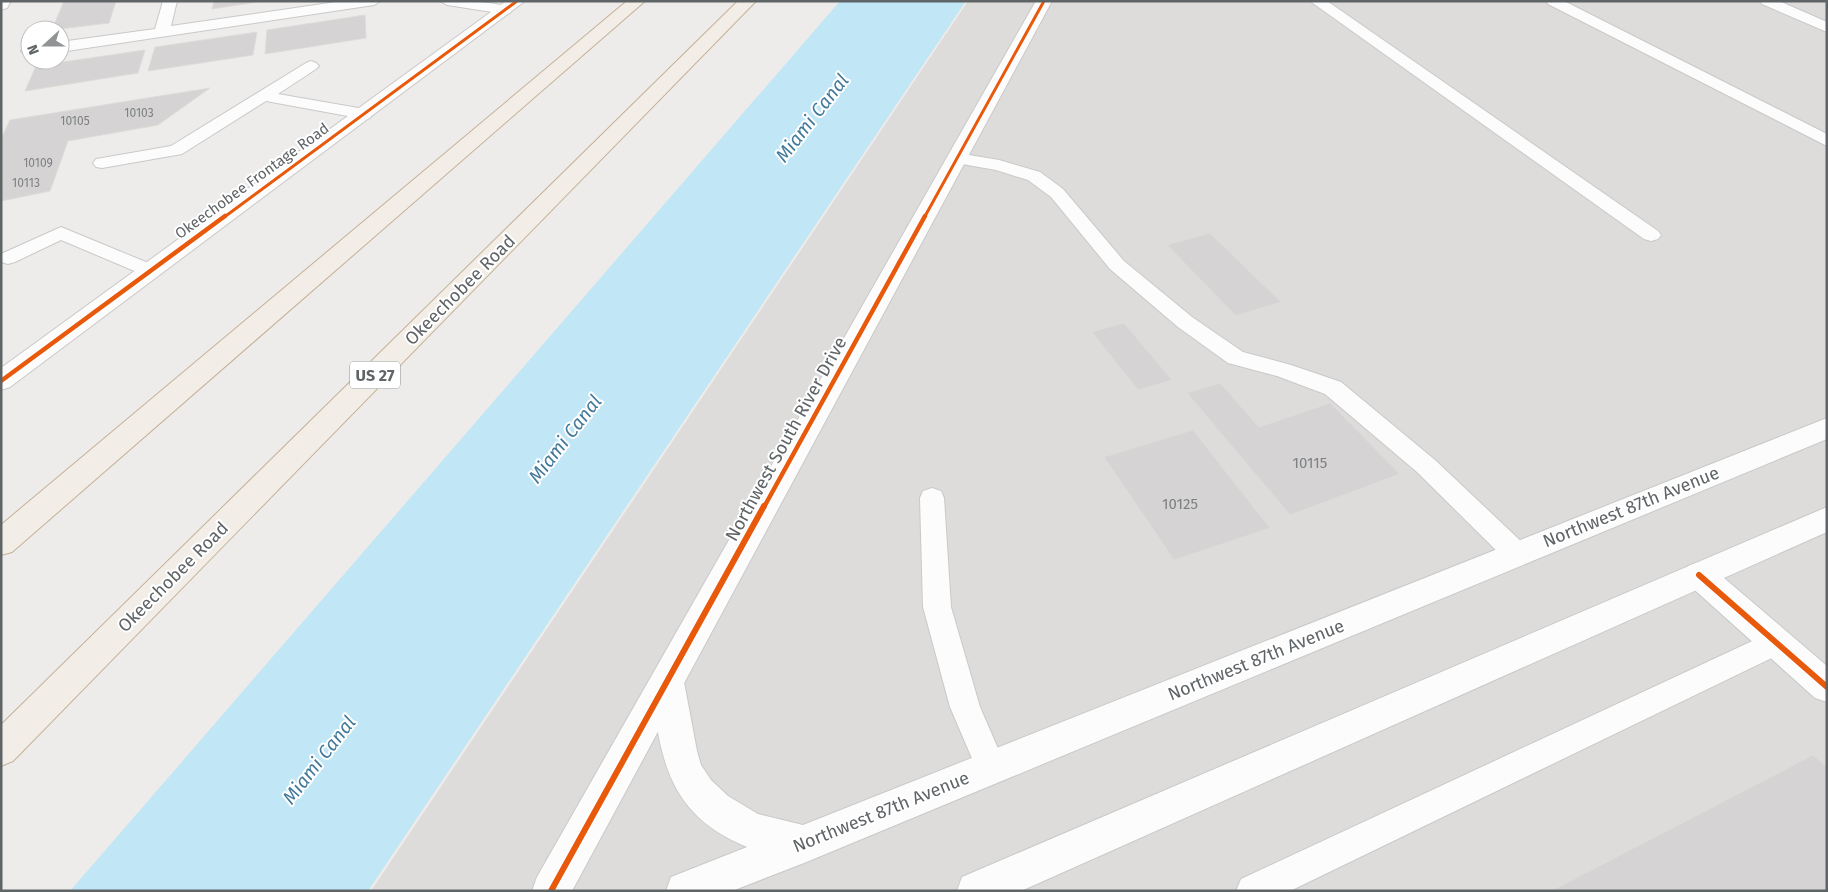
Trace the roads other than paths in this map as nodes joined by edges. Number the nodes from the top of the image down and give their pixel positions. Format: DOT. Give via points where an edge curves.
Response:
graph roads {
  1 [pos="3,1"];
  2 [pos="170,1"];
  3 [pos="374,1"];
  4 [pos="447,1"];
  5 [pos="637,1"];
  6 [pos="748,1"];
  7 [pos="1044,1"];
  8 [pos="1318,1"];
  9 [pos="1553,1"];
  10 [pos="1767,1"];
  11 [pos="1,5"];
  12 [pos="511,6"];
  13 [pos="1827,28"];
  14 [pos="162,31"];
  15 [pos="70,45"];
  16 [pos="311,66"];
  17 [pos="263,96"];
  18 [pos="364,114"];
  19 [pos="1827,141"];
  20 [pos="957,158"];
  21 [pos="102,163"];
  22 [pos="1650,235"];
  23 [pos="8,258"];
  24 [pos="150,271"];
  25 [pos="1,381"];
  26 [pos="1827,428"];
  27 [pos="932,498"];
  28 [pos="1827,519"];
  29 [pos="1,543"];
  30 [pos="1517,554"];
  31 [pos="1699,575"];
  32 [pos="1776,642"];
  33 [pos="667,682"];
  34 [pos="1827,687"];
  35 [pos="1,749"];
  36 [pos="991,767"];
  37 [pos="804,844"];
  38 [pos="551,891"];
  39 [pos="685,891"];
  40 [pos="976,891"];
  41 [pos="1254,891"];
  1 -- 11 [label="street"];
  2 -- 14 [label="lane"];
  3 -- 14 [label="lane"];
  4 -- 12 [label="lane"];
  5 -- 29 [label="highway"];
  6 -- 35 [label="highway, Okeechobee Road / US 27"];
  7 -- 20 [label="street, Northwest South River Drive"];
  8 -- 22 [label="lane"];
  9 -- 19 [label="lane"];
  10 -- 13 [label="lane"];
  12 -- 18 [label="street, Okeechobee Frontage Road"];
  14 -- 15 [label="lane"];
  16 -- 17 [label="lane"];
  17 -- 18 [label="lane"];
  17 -- 21 [label="lane" via="176,150"];
  18 -- 24 [label="street, Okeechobee Frontage Road"];
  20 -- 30 [label="lane" via="999,165 1034,176 1057,193 1116,265 1185,322 1236,358 1333,388 1426,466"];
  20 -- 33 [label="street, Northwest South River Drive"];
  23 -- 24 [label="lane" via="61,233"];
  24 -- 25 [label="street, Okeechobee Frontage Road"];
  26 -- 30 [label="street, Northwest 87th Avenue"];
  27 -- 36 [label="lane" via="937,607 964,707"];
  28 -- 31 [label="street"];
  30 -- 36 [label="street, Northwest 87th Avenue"];
  31 -- 32 [label="street"];
  31 -- 40 [label="street"];
  32 -- 34 [label="street"];
  32 -- 41 [label="lane"];
  33 -- 37 [label="street" via="686,773 696,790 720,813 756,832"];
  33 -- 38 [label="street, Northwest South River Drive"];
  36 -- 37 [label="street, Northwest 87th Avenue"];
  37 -- 39 [label="street, Northwest 87th Avenue"];
}
